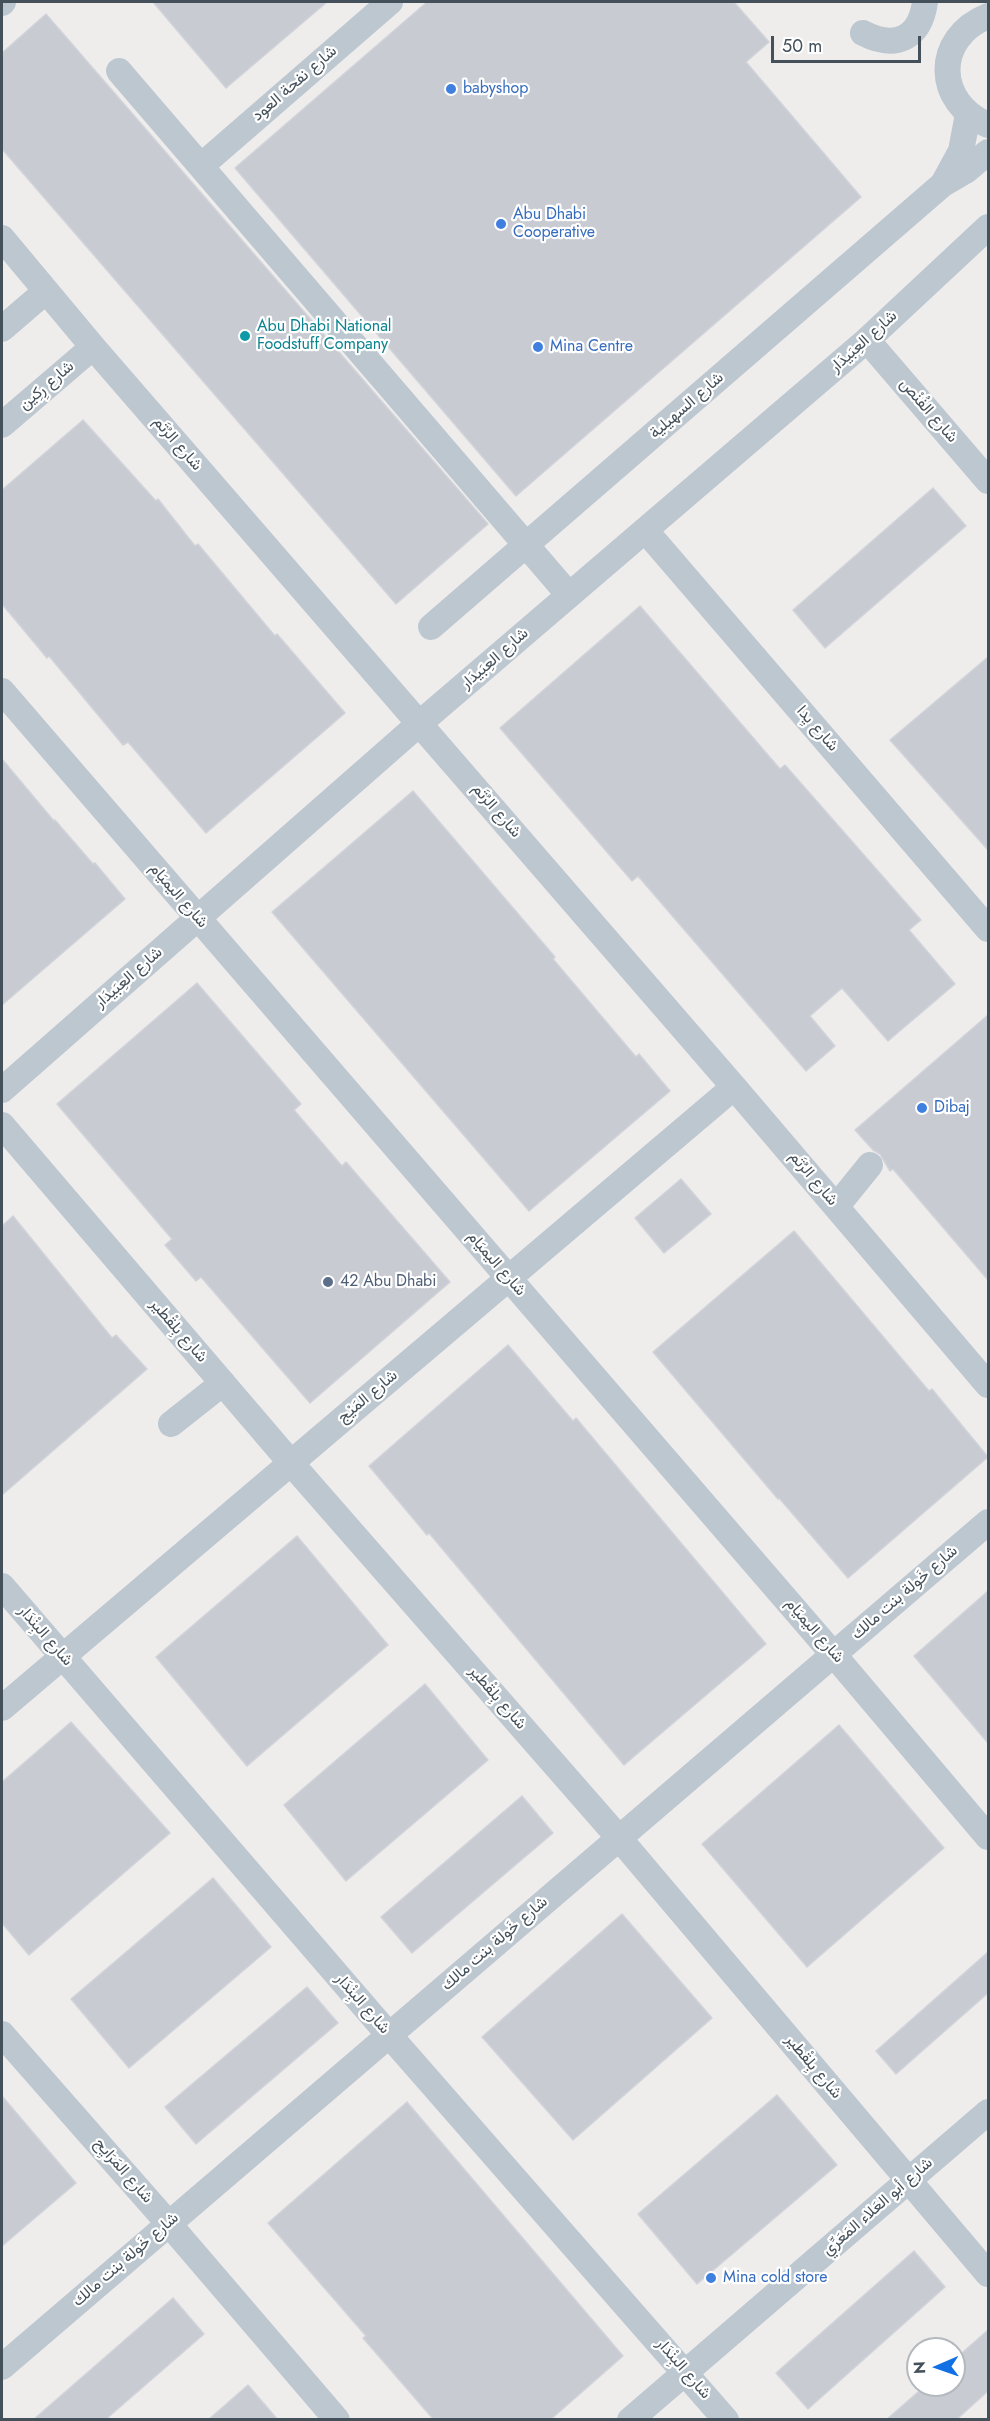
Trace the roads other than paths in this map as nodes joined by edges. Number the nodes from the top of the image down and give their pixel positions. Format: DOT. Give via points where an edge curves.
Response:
graph roads {
  1 [pos="390,2"];
  2 [pos="925,2"];
  3 [pos="966,2"];
  4 [pos="988,16"];
  5 [pos="964,30"];
  6 [pos="863,33"];
  7 [pos="119,71"];
  8 [pos="978,120"];
  9 [pos="988,152"];
  10 [pos="201,166"];
  11 [pos="943,184"];
  12 [pos="988,227"];
  13 [pos="2,238"];
  14 [pos="46,291"];
  15 [pos="2,329"];
  16 [pos="867,340"];
  17 [pos="93,347"];
  18 [pos="2,425"];
  19 [pos="988,481"];
  20 [pos="645,530"];
  21 [pos="526,545"];
  22 [pos="569,595"];
  23 [pos="431,627"];
  24 [pos="2,691"];
  25 [pos="420,723"];
  26 [pos="198,919"];
  27 [pos="988,929"];
  28 [pos="734,1087"];
  29 [pos="2,1090"];
  30 [pos="2,1125"];
  31 [pos="870,1165"];
  32 [pos="836,1207"];
  33 [pos="508,1278"];
  34 [pos="223,1383"];
  35 [pos="988,1386"];
  36 [pos="171,1424"];
  37 [pos="291,1462"];
  38 [pos="988,1522"];
  39 [pos="2,1586"];
  40 [pos="834,1655"];
  41 [pos="63,1656"];
  42 [pos="2,1708"];
  43 [pos="988,1837"];
  44 [pos="619,1838"];
  45 [pos="2,2034"];
  46 [pos="389,2035"];
  47 [pos="988,2112"];
  48 [pos="909,2180"];
  49 [pos="169,2224"];
  50 [pos="988,2274"];
  51 [pos="2,2367"];
  52 [pos="686,2372"];
  53 [pos="337,2420"];
  54 [pos="630,2420"];
  55 [pos="726,2420"];
  1 -- 10 [label="street, شارع نفحة العود"];
  2 -- 6 [label="street" via="923,18 912,33 897,41 879,41"];
  3 -- 5 [label="street"];
  4 -- 5 [label="street"];
  5 -- 8 [label="street" via="948,60 948,79 954,96"];
  7 -- 10 [label="street"];
  8 -- 11 [label="street, شارع السهيلية"];
  9 -- 11 [label="street, شارع السهيلية"];
  10 -- 21 [label="street"];
  11 -- 21 [label="street, شارع السهيلية"];
  12 -- 16 [label="street, شارع العِبَيدَار"];
  13 -- 14 [label="street, شارع الرُتَم"];
  14 -- 15 [label="street"];
  14 -- 17 [label="street, شارع الرُتَم"];
  16 -- 19 [label="street, شارع الفُنْص"];
  16 -- 20 [label="street, شارع العِبَيدَار"];
  17 -- 18 [label="street, شارع رِكِين"];
  17 -- 25 [label="street, شارع الرُتَم"];
  20 -- 22 [label="street, شارع العِبَيدَار"];
  20 -- 27 [label="street, شارع يِدا"];
  21 -- 22 [label="street"];
  21 -- 23 [label="street, شارع السهيلية"];
  22 -- 25 [label="street, شارع العِبَيدَار"];
  24 -- 26 [label="street, شارع اليميَام"];
  25 -- 26 [label="street, شارع العِبَيدَار"];
  25 -- 28 [label="street, شارع الرُتَم"];
  26 -- 29 [label="street, شارع العِبَيدَار"];
  26 -- 33 [label="street, شارع اليميَام"];
  28 -- 32 [label="street, شارع الرُتَم"];
  28 -- 33 [label="street, شارع المَيْج"];
  30 -- 34 [label="street, شارع بِلقْطير"];
  31 -- 32 [label="street"];
  32 -- 35 [label="street, شارع الرُتَم"];
  33 -- 37 [label="street, شارع المَيْج"];
  33 -- 40 [label="street, شارع اليميَام"];
  34 -- 36 [label="street"];
  34 -- 37 [label="street, شارع بِلقْطير"];
  37 -- 41 [label="street, شارع المَيْج"];
  37 -- 44 [label="street, شارع بِلقْطير"];
  38 -- 40 [label="street, شارع خَولة بنت مالك"];
  39 -- 41 [label="street, شارع البِنْدَار"];
  40 -- 43 [label="street, شارع اليميَام"];
  40 -- 44 [label="street, شارع خَولة بنت مالك"];
  41 -- 42 [label="street, شارع المَيْج"];
  41 -- 46 [label="street, شارع البِنْدَار"];
  44 -- 46 [label="street, شارع خَولة بنت مالك"];
  44 -- 48 [label="street, شارع بِلقْطير"];
  45 -- 49 [label="street, شارع المَرَايِح"];
  46 -- 49 [label="street, شارع خَولة بنت مالك"];
  46 -- 52 [label="street, شارع البِنْدَار"];
  47 -- 48 [label="street, شارع أبو العَلاء المَعَرِّي"];
  48 -- 50 [label="street, شارع بِلقْطير"];
  48 -- 52 [label="street, شارع أبو العَلاء المَعَرِّي"];
  49 -- 51 [label="street, شارع خَولة بنت مالك"];
  49 -- 53 [label="street, شارع المَرَايِح"];
  52 -- 54 [label="street, شارع أبو العَلاء المَعَرِّي"];
  52 -- 55 [label="street, شارع البِنْدَار"];
}
